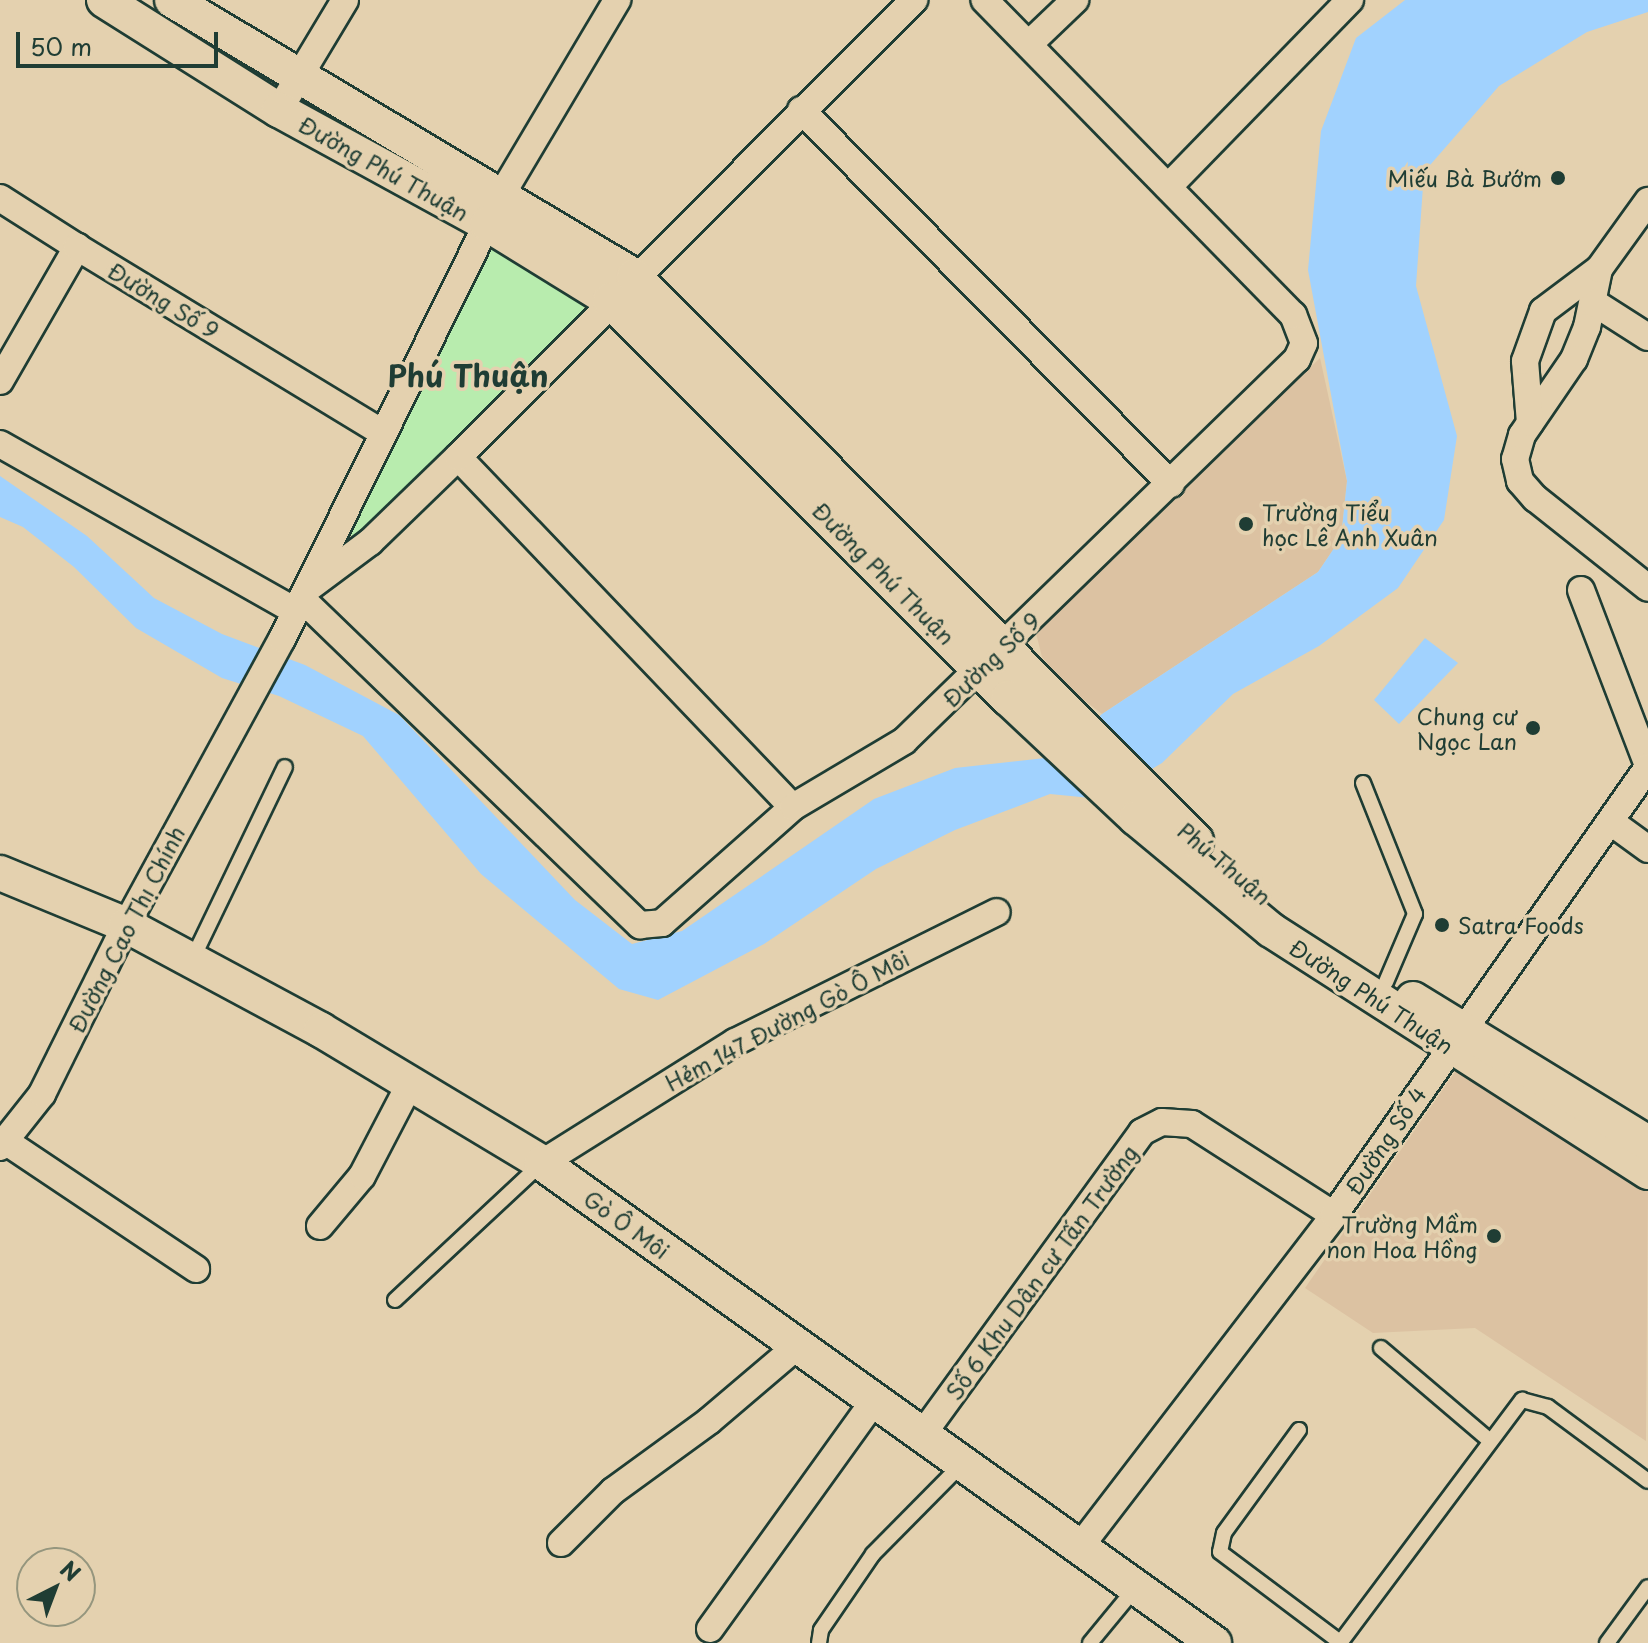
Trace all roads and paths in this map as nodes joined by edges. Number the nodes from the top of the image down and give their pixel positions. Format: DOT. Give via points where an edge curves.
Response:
graph roads {
  1 [pos="104,0"];
  2 [pos="172,0"];
  3 [pos="345,0"];
  4 [pos="617,0"];
  5 [pos="914,0"];
  6 [pos="985,0"];
  7 [pos="1075,0"];
  8 [pos="1344,2"];
  9 [pos="1029,44"];
  10 [pos="297,76"];
  11 [pos="279,110"];
  12 [pos="801,110"];
  13 [pos="1168,187"];
  14 [pos="502,194"];
  15 [pos="0,198"];
  16 [pos="1648,201"];
  17 [pos="487,224"];
  18 [pos="77,247"];
  19 [pos="1599,269"];
  20 [pos="634,276"];
  21 [pos="610,300"];
  22 [pos="1593,302"];
  23 [pos="1648,337"];
  24 [pos="0,381"];
  25 [pos="1530,423"];
  26 [pos="383,433"];
  27 [pos="0,444"];
  28 [pos="458,457"];
  29 [pos="1171,484"];
  30 [pos="1648,588"];
  31 [pos="1581,590"];
  32 [pos="302,600"];
  33 [pos="993,658"];
  34 [pos="1648,766"];
  35 [pos="285,767"];
  36 [pos="1363,783"];
  37 [pos="793,807"];
  38 [pos="1145,809"];
  39 [pos="1611,822"];
  40 [pos="1648,849"];
  41 [pos="0,873"];
  42 [pos="997,912"];
  43 [pos="126,925"];
  44 [pos="191,960"];
  45 [pos="1386,982"];
  46 [pos="1455,1036"];
  47 [pos="411,1082"];
  48 [pos="1648,1143"];
  49 [pos="2,1144"];
  50 [pos="542,1163"];
  51 [pos="1648,1172"];
  52 [pos="1334,1215"];
  53 [pos="320,1226"];
  54 [pos="196,1269"];
  55 [pos="395,1300"];
  56 [pos="797,1346"];
  57 [pos="1381,1348"];
  58 [pos="874,1401"];
  59 [pos="1299,1430"];
  60 [pos="922,1435"];
  61 [pos="1489,1440"];
  62 [pos="963,1463"];
  63 [pos="1648,1481"];
  64 [pos="561,1543"];
  65 [pos="1082,1544"];
  66 [pos="1138,1586"];
  67 [pos="1648,1587"];
  68 [pos="710,1629"];
  69 [pos="819,1643"];
  70 [pos="1090,1643"];
  71 [pos="1214,1643"];
  72 [pos="1341,1643"];
  73 [pos="1607,1643"];
  1 -- 11 [label="street, Đường Phú Thuận"];
  2 -- 10 [label="street, Đường Phú Thuận"];
  3 -- 10 [label="street"];
  4 -- 14 [label="street"];
  5 -- 12 [label="street"];
  6 -- 9 [label="street, Đường Số 9"];
  7 -- 9 [label="street"];
  8 -- 13 [label="street"];
  9 -- 13 [label="street, Đường Số 9"];
  10 -- 11 [label="street"];
  10 -- 14 [label="street, Đường Phú Thuận"];
  11 -- 17 [label="street, Đường Phú Thuận"];
  12 -- 20 [label="street"];
  12 -- 29 [label="street"];
  13 -- 29 [label="street, Đường Số 9" via="1293,315 1304,343 1297,359"];
  14 -- 17 [label="street"];
  14 -- 20 [label="street, Đường Phú Thuận"];
  15 -- 18 [label="street, Đường Số 9"];
  16 -- 19 [label="street"];
  17 -- 21 [label="street, Đường Phú Thuận"];
  17 -- 26 [label="street"];
  18 -- 24 [label="street"];
  18 -- 26 [label="street, Đường Số 9"];
  19 -- 22 [label="street"];
  19 -- 25 [label="street" via="1561,294 1535,329 1525,361"];
  20 -- 21 [label="street"];
  20 -- 33 [label="street, Đường Phú Thuận"];
  21 -- 28 [label="street"];
  21 -- 33 [label="street, Đường Phú Thuận"];
  22 -- 23 [label="street"];
  22 -- 25 [label="street" via="1574,359"];
  25 -- 30 [label="street" via="1515,459 1520,481"];
  26 -- 32 [label="street"];
  27 -- 32 [label="street, Đường Số 9"];
  28 -- 32 [label="street"];
  28 -- 37 [label="street"];
  29 -- 33 [label="street, Đường Số 9"];
  31 -- 34 [label="street"];
  32 -- 37 [label="street, Đường Số 9" via="640,925 662,923"];
  32 -- 43 [label="street, Đường Cao Thị Chính"];
  33 -- 37 [label="street, Đường Số 9" via="904,741"];
  33 -- 38 [label="street, Đường Phú Thuận"];
  34 -- 39 [label="street, Đường Số 4"];
  35 -- 44 [label="lane"];
  36 -- 45 [label="lane" via="1415,914"];
  38 -- 45 [label="street, Phú Thuận"];
  38 -- 46 [label="street, Đường Phú Thuận" via="1271,930"];
  39 -- 40 [label="street"];
  39 -- 46 [label="street, Đường Số 4"];
  41 -- 43 [label="street, Gò Ô Môi"];
  42 -- 50 [label="street, Hẻm 147 Đường Gò Ô Môi" via="735,1042"];
  43 -- 44 [label="street, Gò Ô Môi"];
  43 -- 49 [label="street, Đường Cao Thị Chính" via="42,1094"];
  44 -- 47 [label="street, Gò Ô Môi"];
  45 -- 46 [label="street, Phú Thuận"];
  46 -- 48 [label="street, Đường Phú Thuận"];
  46 -- 51 [label="street, Đường Phú Thuận"];
  46 -- 52 [label="street, Đường Số 4"];
  47 -- 50 [label="street, Gò Ô Môi"];
  47 -- 53 [label="street" via="362,1176"];
  49 -- 54 [label="street"];
  50 -- 55 [label="lane"];
  50 -- 56 [label="street, Gò Ô Môi"];
  52 -- 60 [label="street, Số 6 Khu Dân cư Tấn Trường" via="1192,1124 1162,1122 1142,1132"];
  52 -- 65 [label="street, Đường Số 4"];
  56 -- 58 [label="street, Gò Ô Môi"];
  56 -- 64 [label="street" via="709,1421 613,1491"];
  57 -- 61 [label="lane"];
  58 -- 60 [label="street, Gò Ô Môi"];
  58 -- 68 [label="street"];
  59 -- 72 [label="lane" via="1224,1533 1220,1552"];
  60 -- 62 [label="street, Gò Ô Môi"];
  61 -- 63 [label="lane" via="1514,1404 1533,1400"];
  61 -- 72 [label="lane"];
  62 -- 65 [label="street, Gò Ô Môi"];
  62 -- 69 [label="lane" via="873,1554 821,1630"];
  65 -- 66 [label="street, Gò Ô Môi"];
  66 -- 70 [label="lane"];
  66 -- 71 [label="street, Gò Ô Môi"];
  67 -- 73 [label="lane"];
}
